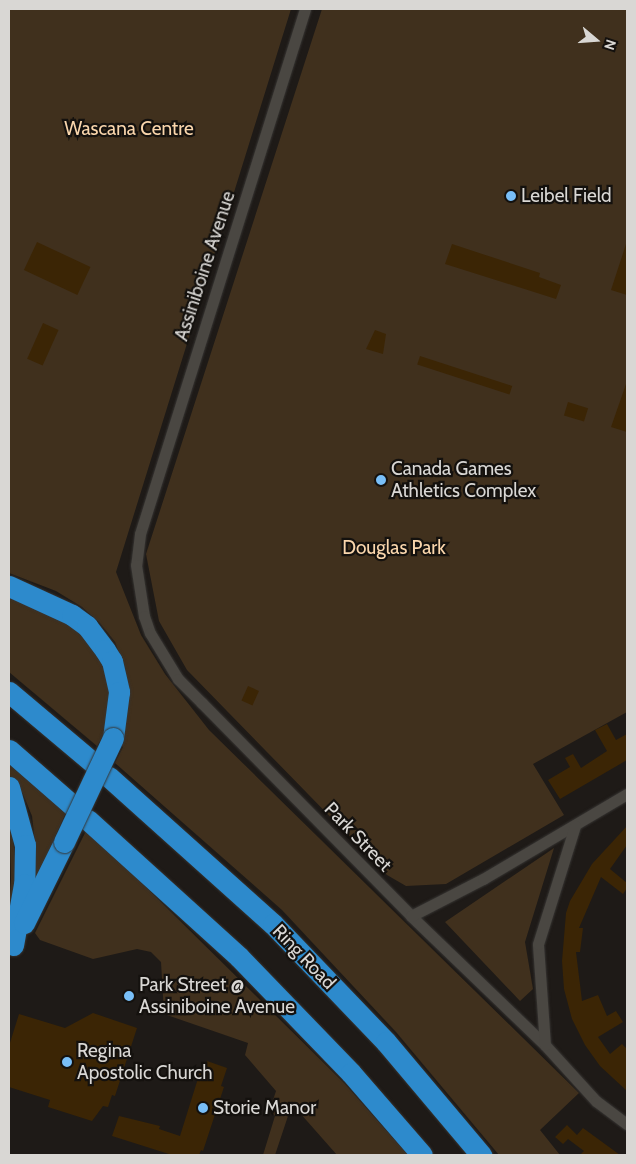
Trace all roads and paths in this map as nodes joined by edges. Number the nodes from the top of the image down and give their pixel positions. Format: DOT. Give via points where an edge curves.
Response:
graph roads {
  1 [pos="305,9"];
  2 [pos="140,534"];
  3 [pos="9,586"];
  4 [pos="9,692"];
  5 [pos="9,750"];
  6 [pos="92,762"];
  7 [pos="109,777"];
  8 [pos="9,787"];
  9 [pos="627,794"];
  10 [pos="72,805"];
  11 [pos="88,820"];
  12 [pos="575,826"];
  13 [pos="410,916"];
  14 [pos="11,945"];
  15 [pos="545,1045"];
  16 [pos="627,1124"];
  17 [pos="422,1155"];
  18 [pos="481,1155"];
  1 -- 2 [label="street, Assiniboine Avenue"];
  2 -- 13 [label="street, Park Street" via="136,565 144,616 150,633 178,679"];
  3 -- 14 [label="highway, bridge" via="72,615 102,644 112,662 119,692 114,738"];
  4 -- 6 [label="highway"];
  5 -- 10 [label="highway"];
  7 -- 18 [label="highway, Ring Road" via="273,924 386,1042"];
  8 -- 14 [label="highway" via="25,845 24,884"];
  9 -- 12 [label="street"];
  11 -- 17 [label="highway" via="239,958 351,1073"];
  12 -- 13 [label="street"];
  12 -- 15 [label="street" via="538,944"];
  13 -- 15 [label="street, Park Street"];
  15 -- 16 [label="street, Park Street" via="596,1101"];
}
